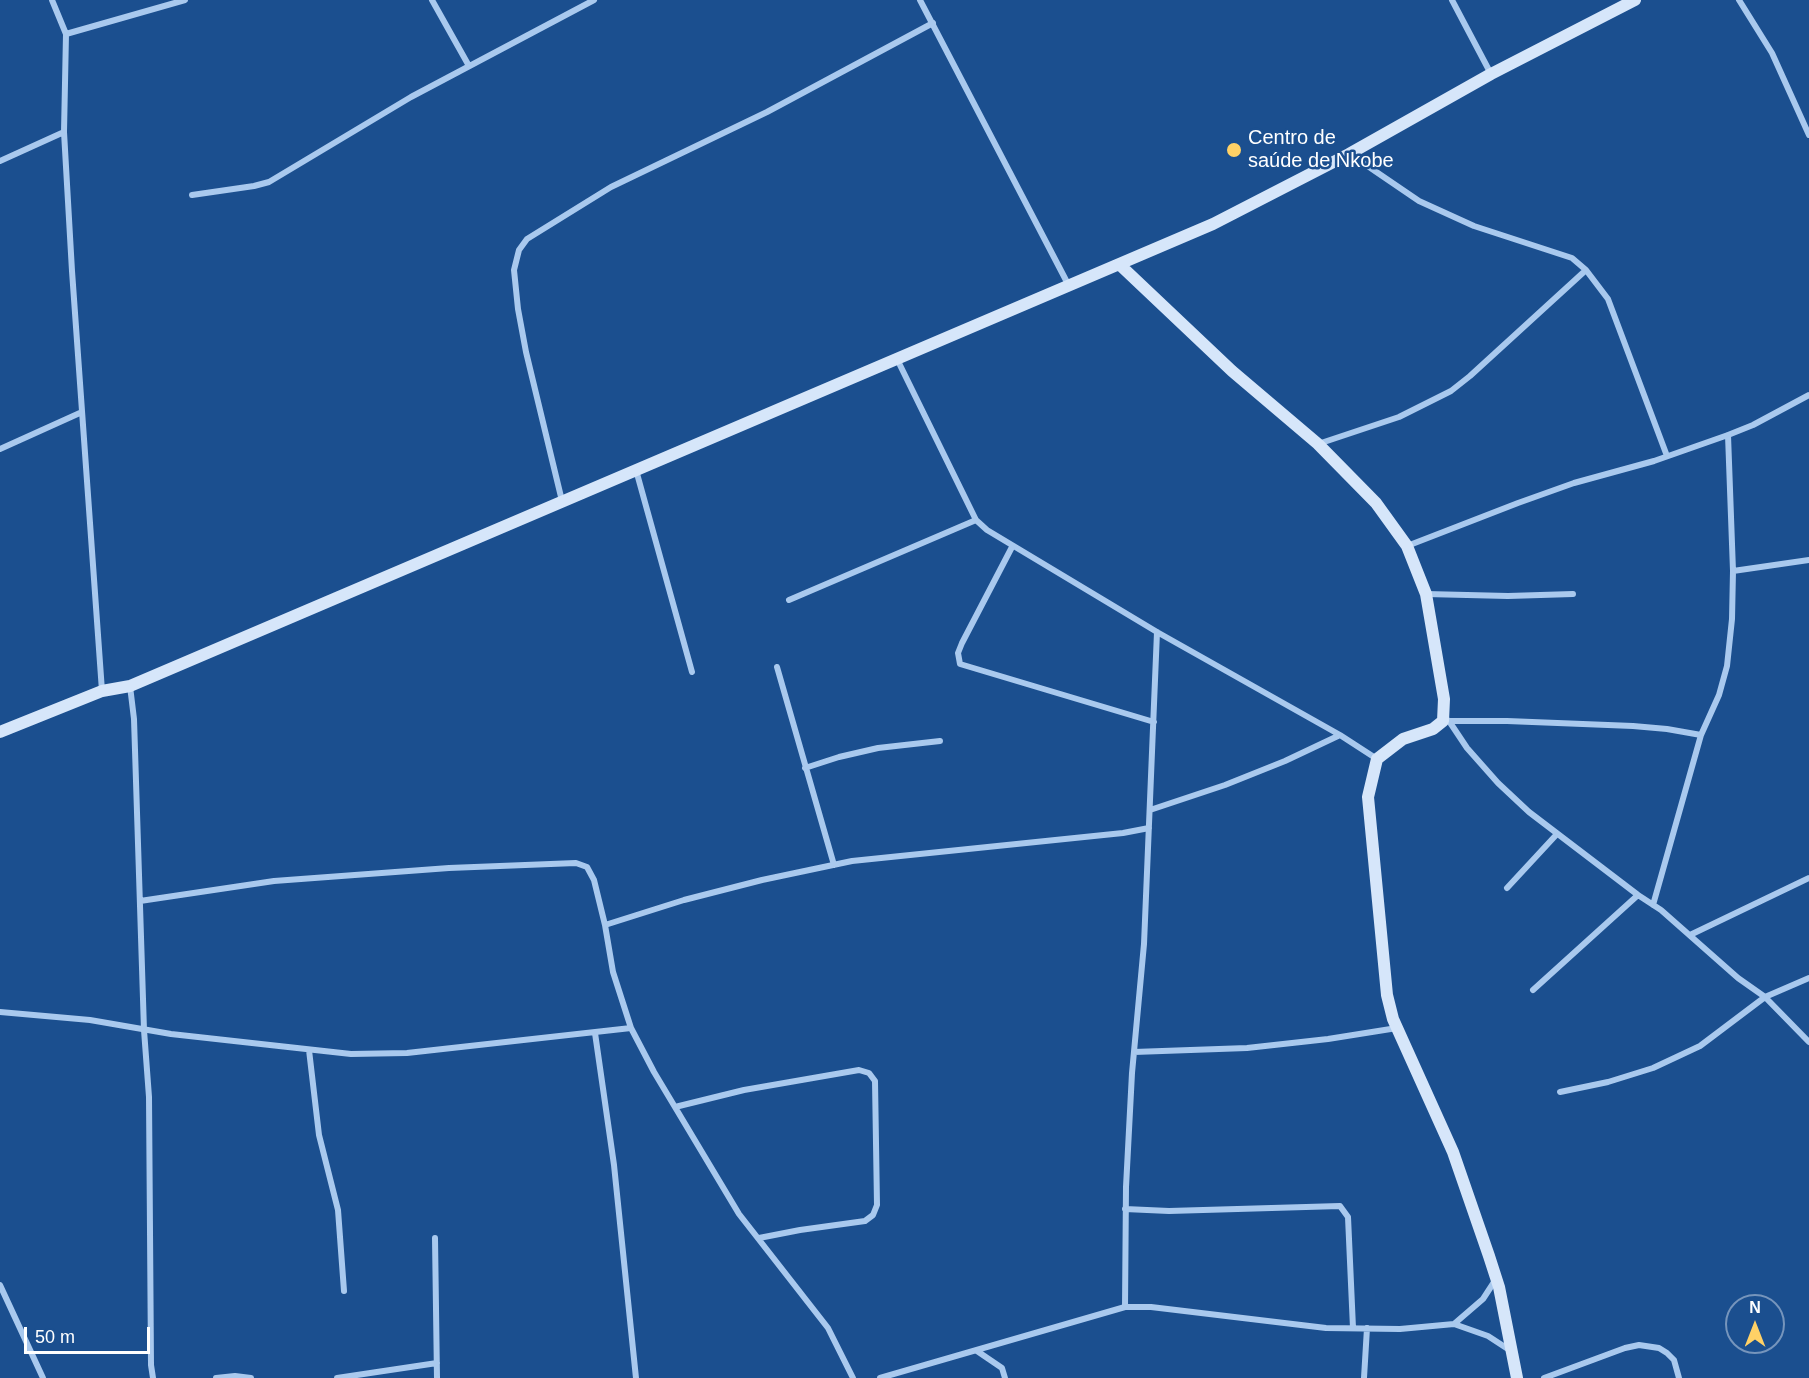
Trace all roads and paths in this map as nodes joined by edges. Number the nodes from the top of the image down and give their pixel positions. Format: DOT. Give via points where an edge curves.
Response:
graph roads {
  1 [pos="52,0"];
  2 [pos="185,0"];
  3 [pos="432,0"];
  4 [pos="594,0"];
  5 [pos="920,0"];
  6 [pos="1452,0"];
  7 [pos="1635,0"];
  8 [pos="1739,0"];
  9 [pos="933,23"];
  10 [pos="66,34"];
  11 [pos="469,66"];
  12 [pos="1491,74"];
  13 [pos="64,132"];
  14 [pos="1809,135"];
  15 [pos="1349,154"];
  16 [pos="0,160"];
  17 [pos="192,195"];
  18 [pos="1120,265"];
  19 [pos="1586,270"];
  20 [pos="1069,286"];
  21 [pos="896,358"];
  22 [pos="1809,395"];
  23 [pos="82,412"];
  24 [pos="1728,435"];
  25 [pos="1318,444"];
  26 [pos="0,449"];
  27 [pos="1667,456"];
  28 [pos="635,469"];
  29 [pos="562,501"];
  30 [pos="976,520"];
  31 [pos="1407,546"];
  32 [pos="1012,547"];
  33 [pos="1809,560"];
  34 [pos="1733,571"];
  35 [pos="1426,594"];
  36 [pos="1573,594"];
  37 [pos="789,600"];
  38 [pos="1157,632"];
  39 [pos="777,667"];
  40 [pos="692,672"];
  41 [pos="130,686"];
  42 [pos="102,691"];
  43 [pos="1446,721"];
  44 [pos="1154,722"];
  45 [pos="0,732"];
  46 [pos="1340,735"];
  47 [pos="1701,735"];
  48 [pos="940,741"];
  49 [pos="1377,759"];
  50 [pos="805,768"];
  51 [pos="1150,810"];
  52 [pos="1149,828"];
  53 [pos="1557,834"];
  54 [pos="834,865"];
  55 [pos="1809,879"];
  56 [pos="1507,888"];
  57 [pos="1638,895"];
  58 [pos="140,901"];
  59 [pos="1653,905"];
  60 [pos="605,925"];
  61 [pos="1690,935"];
  62 [pos="1809,978"];
  63 [pos="1533,990"];
  64 [pos="1765,997"];
  65 [pos="0,1012"];
  66 [pos="631,1028"];
  67 [pos="1397,1028"];
  68 [pos="144,1030"];
  69 [pos="595,1033"];
  70 [pos="1809,1042"];
  71 [pos="309,1050"];
  72 [pos="1134,1052"];
  73 [pos="1560,1092"];
  74 [pos="675,1107"];
  75 [pos="1125,1209"];
  76 [pos="435,1238"];
  77 [pos="759,1238"];
  78 [pos="1497,1279"];
  79 [pos="0,1285"];
  80 [pos="344,1291"];
  81 [pos="1125,1307"];
  82 [pos="1454,1324"];
  83 [pos="1353,1328"];
  84 [pos="1367,1328"];
  85 [pos="977,1351"];
  86 [pos="1514,1353"];
  87 [pos="437,1363"];
  88 [pos="236,1377"];
  89 [pos="43,1378"];
  90 [pos="153,1378"];
  91 [pos="216,1378"];
  92 [pos="250,1378"];
  93 [pos="337,1378"];
  94 [pos="437,1378"];
  95 [pos="636,1378"];
  96 [pos="853,1378"];
  97 [pos="880,1378"];
  98 [pos="1005,1378"];
  99 [pos="1364,1378"];
  100 [pos="1517,1378"];
  101 [pos="1544,1378"];
  102 [pos="1678,1378"];
  1 -- 10 [label="street"];
  2 -- 10 [label="street"];
  3 -- 11 [label="street"];
  4 -- 11 [label="street"];
  5 -- 9 [label="street"];
  6 -- 12 [label="street"];
  7 -- 12 [label="street"];
  8 -- 14 [label="street" via="1772,53"];
  9 -- 20 [label="street"];
  9 -- 29 [label="street" via="767,112 611,187 527,239 519,250 514,270 519,309"];
  10 -- 13 [label="street"];
  11 -- 17 [label="street" via="268,182"];
  12 -- 15 [label="street"];
  13 -- 16 [label="street"];
  13 -- 23 [label="street"];
  15 -- 18 [label="street" via="1213,224"];
  15 -- 19 [label="street" via="1419,201 1474,226 1572,258"];
  18 -- 20 [label="street"];
  18 -- 25 [label="street" via="1232,371"];
  19 -- 25 [label="street" via="1451,391 1400,417"];
  19 -- 27 [label="street" via="1608,299"];
  20 -- 21 [label="street"];
  21 -- 28 [label="street"];
  21 -- 30 [label="street"];
  22 -- 24 [label="street"];
  23 -- 26 [label="street"];
  23 -- 42 [label="street"];
  24 -- 27 [label="street"];
  24 -- 34 [label="street"];
  25 -- 31 [label="street" via="1376,503"];
  27 -- 31 [label="street" via="1574,483"];
  28 -- 29 [label="street"];
  28 -- 40 [label="street"];
  29 -- 41 [label="street"];
  30 -- 32 [label="street"];
  30 -- 37 [label="street"];
  31 -- 35 [label="street"];
  32 -- 38 [label="street"];
  32 -- 44 [label="street" via="962,643 958,653 960,664"];
  33 -- 34 [label="street"];
  34 -- 47 [label="street" via="1727,666"];
  35 -- 36 [label="street"];
  35 -- 43 [label="street"];
  38 -- 44 [label="street"];
  38 -- 46 [label="street"];
  39 -- 50 [label="street"];
  41 -- 42 [label="street"];
  41 -- 58 [label="street"];
  42 -- 45 [label="street"];
  43 -- 47 [label="street" via="1633,726"];
  43 -- 49 [label="street" via="1403,739"];
  43 -- 53 [label="street" via="1498,783"];
  44 -- 51 [label="street"];
  46 -- 49 [label="street"];
  46 -- 51 [label="street" via="1225,785"];
  47 -- 59 [label="street"];
  48 -- 50 [label="street" via="879,748"];
  49 -- 67 [label="street" via="1368,797 1387,994"];
  50 -- 54 [label="street"];
  51 -- 52 [label="street"];
  52 -- 54 [label="street"];
  52 -- 72 [label="street"];
  53 -- 56 [label="street"];
  53 -- 57 [label="street"];
  54 -- 60 [label="street" via="684,900"];
  55 -- 61 [label="street"];
  57 -- 59 [label="street"];
  57 -- 63 [label="street"];
  58 -- 60 [label="street" via="274,881 576,863 587,867 594,880"];
  58 -- 68 [label="street"];
  59 -- 61 [label="street"];
  60 -- 66 [label="street" via="613,972"];
  61 -- 64 [label="street"];
  62 -- 64 [label="street"];
  64 -- 70 [label="street"];
  64 -- 73 [label="street" via="1700,1046 1663,1064"];
  65 -- 68 [label="street" via="90,1020"];
  66 -- 69 [label="street"];
  66 -- 74 [label="street"];
  67 -- 72 [label="street" via="1247,1048"];
  67 -- 78 [label="street" via="1453,1152"];
  68 -- 71 [label="street"];
  68 -- 90 [label="street" via="149,1097"];
  69 -- 71 [label="street" via="407,1053"];
  69 -- 95 [label="street" via="614,1165"];
  71 -- 80 [label="street" via="319,1135 338,1210"];
  72 -- 75 [label="street"];
  74 -- 77 [label="street" via="739,1214"];
  74 -- 77 [label="street" via="744,1090 859,1070 869,1073 875,1081 877,1205 873,1215 865,1221"];
  75 -- 81 [label="street"];
  75 -- 83 [label="street" via="1340,1206 1348,1217"];
  76 -- 87 [label="street"];
  77 -- 96 [label="street" via="828,1328"];
  78 -- 82 [label="street" via="1483,1299"];
  78 -- 86 [label="street"];
  79 -- 89 [label="street"];
  81 -- 83 [label="street"];
  81 -- 85 [label="street"];
  82 -- 84 [label="street"];
  82 -- 86 [label="street" via="1488,1336"];
  83 -- 84 [label="street"];
  84 -- 99 [label="street"];
  85 -- 97 [label="street"];
  85 -- 98 [label="street" via="1002,1368"];
  86 -- 100 [label="street"];
  87 -- 93 [label="street"];
  87 -- 94 [label="street"];
  88 -- 91 [label="street"];
  88 -- 92 [label="street"];
  101 -- 102 [label="street" via="1639,1345 1667,1353 1674,1360"];
}
